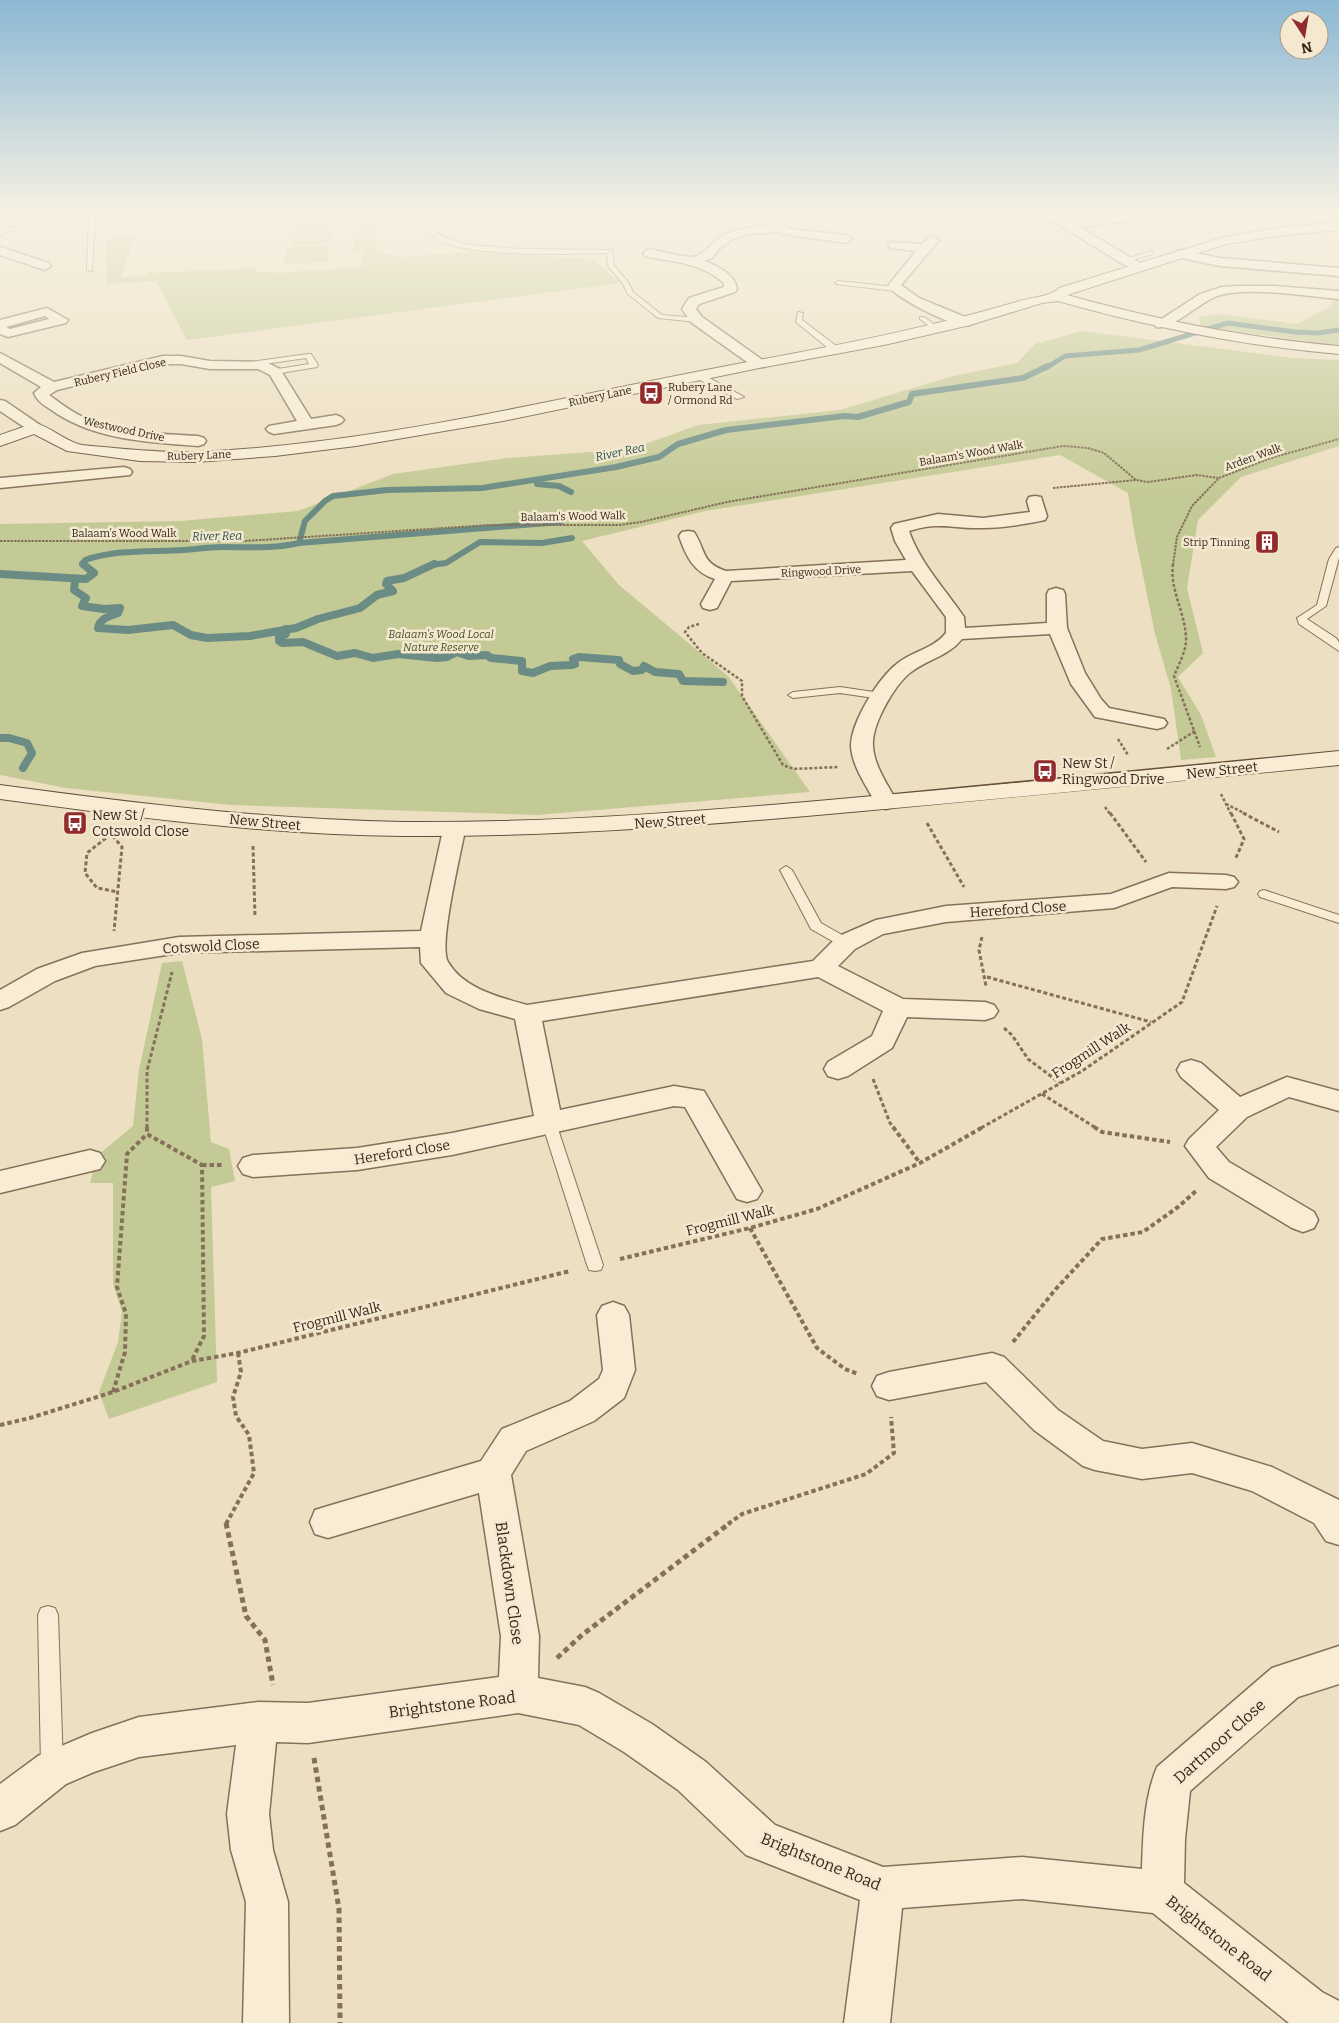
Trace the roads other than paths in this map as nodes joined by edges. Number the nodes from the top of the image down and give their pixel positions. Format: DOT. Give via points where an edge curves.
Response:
graph roads {
  1 [pos="644,304"];
  2 [pos="692,304"];
  3 [pos="922,304"];
  4 [pos="1024,304"];
  5 [pos="1086,304"];
  6 [pos="1193,304"];
  7 [pos="800,313"];
  8 [pos="922,318"];
  9 [pos="697,320"];
  10 [pos="965,322"];
  11 [pos="1161,324"];
  12 [pos="937,329"];
  13 [pos="836,350"];
  14 [pos="1339,350"];
  15 [pos="0,357"];
  16 [pos="250,364"];
  17 [pos="759,364"];
  18 [pos="275,372"];
  19 [pos="699,376"];
  20 [pos="52,387"];
  21 [pos="740,397"];
  22 [pos="0,404"];
  23 [pos="336,420"];
  24 [pos="306,424"];
  25 [pos="35,428"];
  26 [pos="274,429"];
  27 [pos="0,441"];
  28 [pos="198,441"];
  29 [pos="124,472"];
  30 [pos="0,482"];
  31 [pos="1035,501"];
  32 [pos="688,536"];
  33 [pos="1339,550"];
  34 [pos="918,565"];
  35 [pos="725,576"];
  36 [pos="1056,594"];
  37 [pos="710,604"];
  38 [pos="1057,628"];
  39 [pos="956,634"];
  40 [pos="1339,648"];
  41 [pos="793,695"];
  42 [pos="880,696"];
  43 [pos="1157,723"];
  44 [pos="1339,758"];
  45 [pos="0,792"];
  46 [pos="886,802"];
  47 [pos="454,830"];
  48 [pos="786,870"];
  49 [pos="1226,882"];
  50 [pos="1264,894"];
  51 [pos="1339,919"];
  52 [pos="432,939"];
  53 [pos="846,944"];
  54 [pos="821,968"];
  55 [pos="0,1001"];
  56 [pos="898,1008"];
  57 [pos="985,1011"];
  58 [pos="527,1014"];
  59 [pos="838,1069"];
  60 [pos="1191,1070"];
  61 [pos="1339,1101"];
  62 [pos="1237,1110"];
  63 [pos="549,1123"];
  64 [pos="90,1161"];
  65 [pos="253,1166"];
  66 [pos="0,1182"];
  67 [pos="747,1191"];
  68 [pos="1303,1220"];
  69 [pos="594,1265"];
  70 [pos="613,1315"];
  71 [pos="889,1386"];
  72 [pos="494,1472"];
  73 [pos="328,1522"];
  74 [pos="1339,1529"];
  75 [pos="48,1615"];
  76 [pos="1339,1666"];
  77 [pos="518,1694"];
  78 [pos="258,1722"];
  79 [pos="52,1770"];
  80 [pos="0,1810"];
  81 [pos="883,1888"];
  82 [pos="1162,1894"];
  83 [pos="266,2023"];
  84 [pos="867,2023"];
  85 [pos="1334,2023"];
  1 -- 9 [label="lane" via="660,317"];
  2 -- 9 [label="street" via="689,309"];
  3 -- 10 [label="street"];
  4 -- 10 [label="street, Rubery Lane"];
  5 -- 11 [label="street"];
  6 -- 11 [label="street"];
  7 -- 13 [label="lane" via="798,321"];
  8 -- 12 [label="lane"];
  9 -- 17 [label="street"];
  10 -- 12 [label="street, Rubery Lane"];
  11 -- 14 [label="street" via="1244,340"];
  12 -- 13 [label="street, Rubery Lane"];
  13 -- 17 [label="street, Rubery Lane"];
  15 -- 20 [label="street"];
  16 -- 18 [label="street, Rubery Field Close"];
  16 -- 18 [label="lane" via="308,356 314,365"];
  16 -- 20 [label="street, Rubery Field Close" via="210,366 163,360"];
  17 -- 19 [label="street, Rubery Lane"];
  18 -- 24 [label="street"];
  19 -- 21 [label="lane"];
  19 -- 25 [label="street, Rubery Lane" via="503,416 275,451 196,457 140,456 72,448"];
  20 -- 28 [label="street, Westwood Drive" via="41,393 43,397 76,419 144,435"];
  22 -- 25 [label="street"];
  23 -- 24 [label="street"];
  24 -- 26 [label="street"];
  25 -- 27 [label="street"];
  29 -- 30 [label="street"];
  31 -- 34 [label="street" via="1039,516 983,523 951,514 900,528"];
  32 -- 35 [label="street, Ringwood Drive" via="698,563 710,572"];
  33 -- 40 [label="lane" via="1321,606 1302,618"];
  34 -- 35 [label="street, Ringwood Drive"];
  34 -- 39 [label="street" via="955,617"];
  35 -- 37 [label="street"];
  36 -- 38 [label="street"];
  38 -- 39 [label="street"];
  38 -- 43 [label="street" via="1076,676 1102,713"];
  39 -- 42 [label="street" via="946,646 906,666"];
  41 -- 42 [label="lane" via="840,690"];
  42 -- 46 [label="street" via="867,724 862,745 867,767"];
  44 -- 46 [label="street, New Street"];
  45 -- 47 [label="street, New Street" via="119,808 311,826"];
  46 -- 47 [label="street, New Street" via="725,818 584,827"];
  47 -- 52 [label="street"];
  48 -- 53 [label="lane" via="816,926"];
  49 -- 53 [label="street, Hereford Close" via="1169,880 1114,902 946,914 876,928"];
  50 -- 51 [label="lane"];
  52 -- 55 [label="street, Cotswold Close" via="179,945 91,959 46,975"];
  52 -- 58 [label="street" via="434,963 455,987 488,1003"];
  53 -- 54 [label="street, Hereford Close"];
  54 -- 56 [label="street"];
  54 -- 58 [label="street"];
  56 -- 57 [label="street"];
  56 -- 59 [label="street" via="883,1042"];
  58 -- 63 [label="street"];
  60 -- 62 [label="street"];
  61 -- 62 [label="street" via="1287,1087"];
  62 -- 68 [label="street" via="1199,1146 1219,1170"];
  63 -- 65 [label="street, Hereford Close" via="357,1160"];
  63 -- 67 [label="street, Hereford Close" via="674,1096 694,1098"];
  63 -- 69 [label="lane"];
  64 -- 66 [label="street"];
  70 -- 72 [label="street" via="619,1370 612,1388 582,1411 514,1440"];
  71 -- 74 [label="street" via="992,1367 1046,1420 1095,1455 1142,1464 1192,1458 1251,1476 1326,1512"];
  72 -- 73 [label="street"];
  72 -- 77 [label="street, Blackdown Close" via="520,1636"];
  75 -- 79 [label="lane"];
  76 -- 82 [label="street, Dartmoor Close" via="1286,1682 1171,1780"];
  77 -- 78 [label="street, Brightstone Road" via="308,1723"];
  77 -- 81 [label="street, Brightstone Road" via="585,1707 638,1738 692,1776 761,1840"];
  78 -- 79 [label="street, Brightstone Road" via="139,1737"];
  78 -- 83 [label="street" via="248,1814 252,1850 267,1902"];
  79 -- 80 [label="street, Brightstone Road"];
  81 -- 82 [label="street, Brightstone Road" via="1022,1878"];
  81 -- 84 [label="street"];
  82 -- 85 [label="street, Brightstone Road" via="1306,2008"];
}
